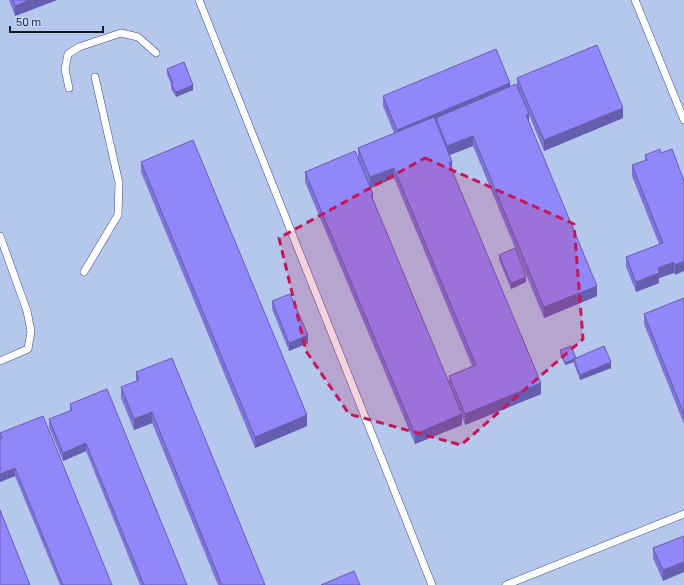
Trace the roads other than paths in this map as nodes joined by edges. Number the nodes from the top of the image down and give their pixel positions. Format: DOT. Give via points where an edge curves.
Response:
graph roads {
  1 [pos="199,0"];
  2 [pos="635,0"];
  3 [pos="156,53"];
  4 [pos="95,77"];
  5 [pos="69,88"];
  6 [pos="684,120"];
  7 [pos="0,236"];
  8 [pos="84,272"];
  9 [pos="0,361"];
  10 [pos="684,514"];
  11 [pos="432,585"];
  12 [pos="506,585"];
  1 -- 11 [label="lane"];
  2 -- 6 [label="lane"];
  3 -- 5 [label="lane" via="138,37 121,33 79,47 68,54 65,69"];
  4 -- 8 [label="lane" via="119,183 118,215"];
  7 -- 9 [label="lane" via="27,311 31,331 28,349"];
  10 -- 12 [label="lane"];
}
